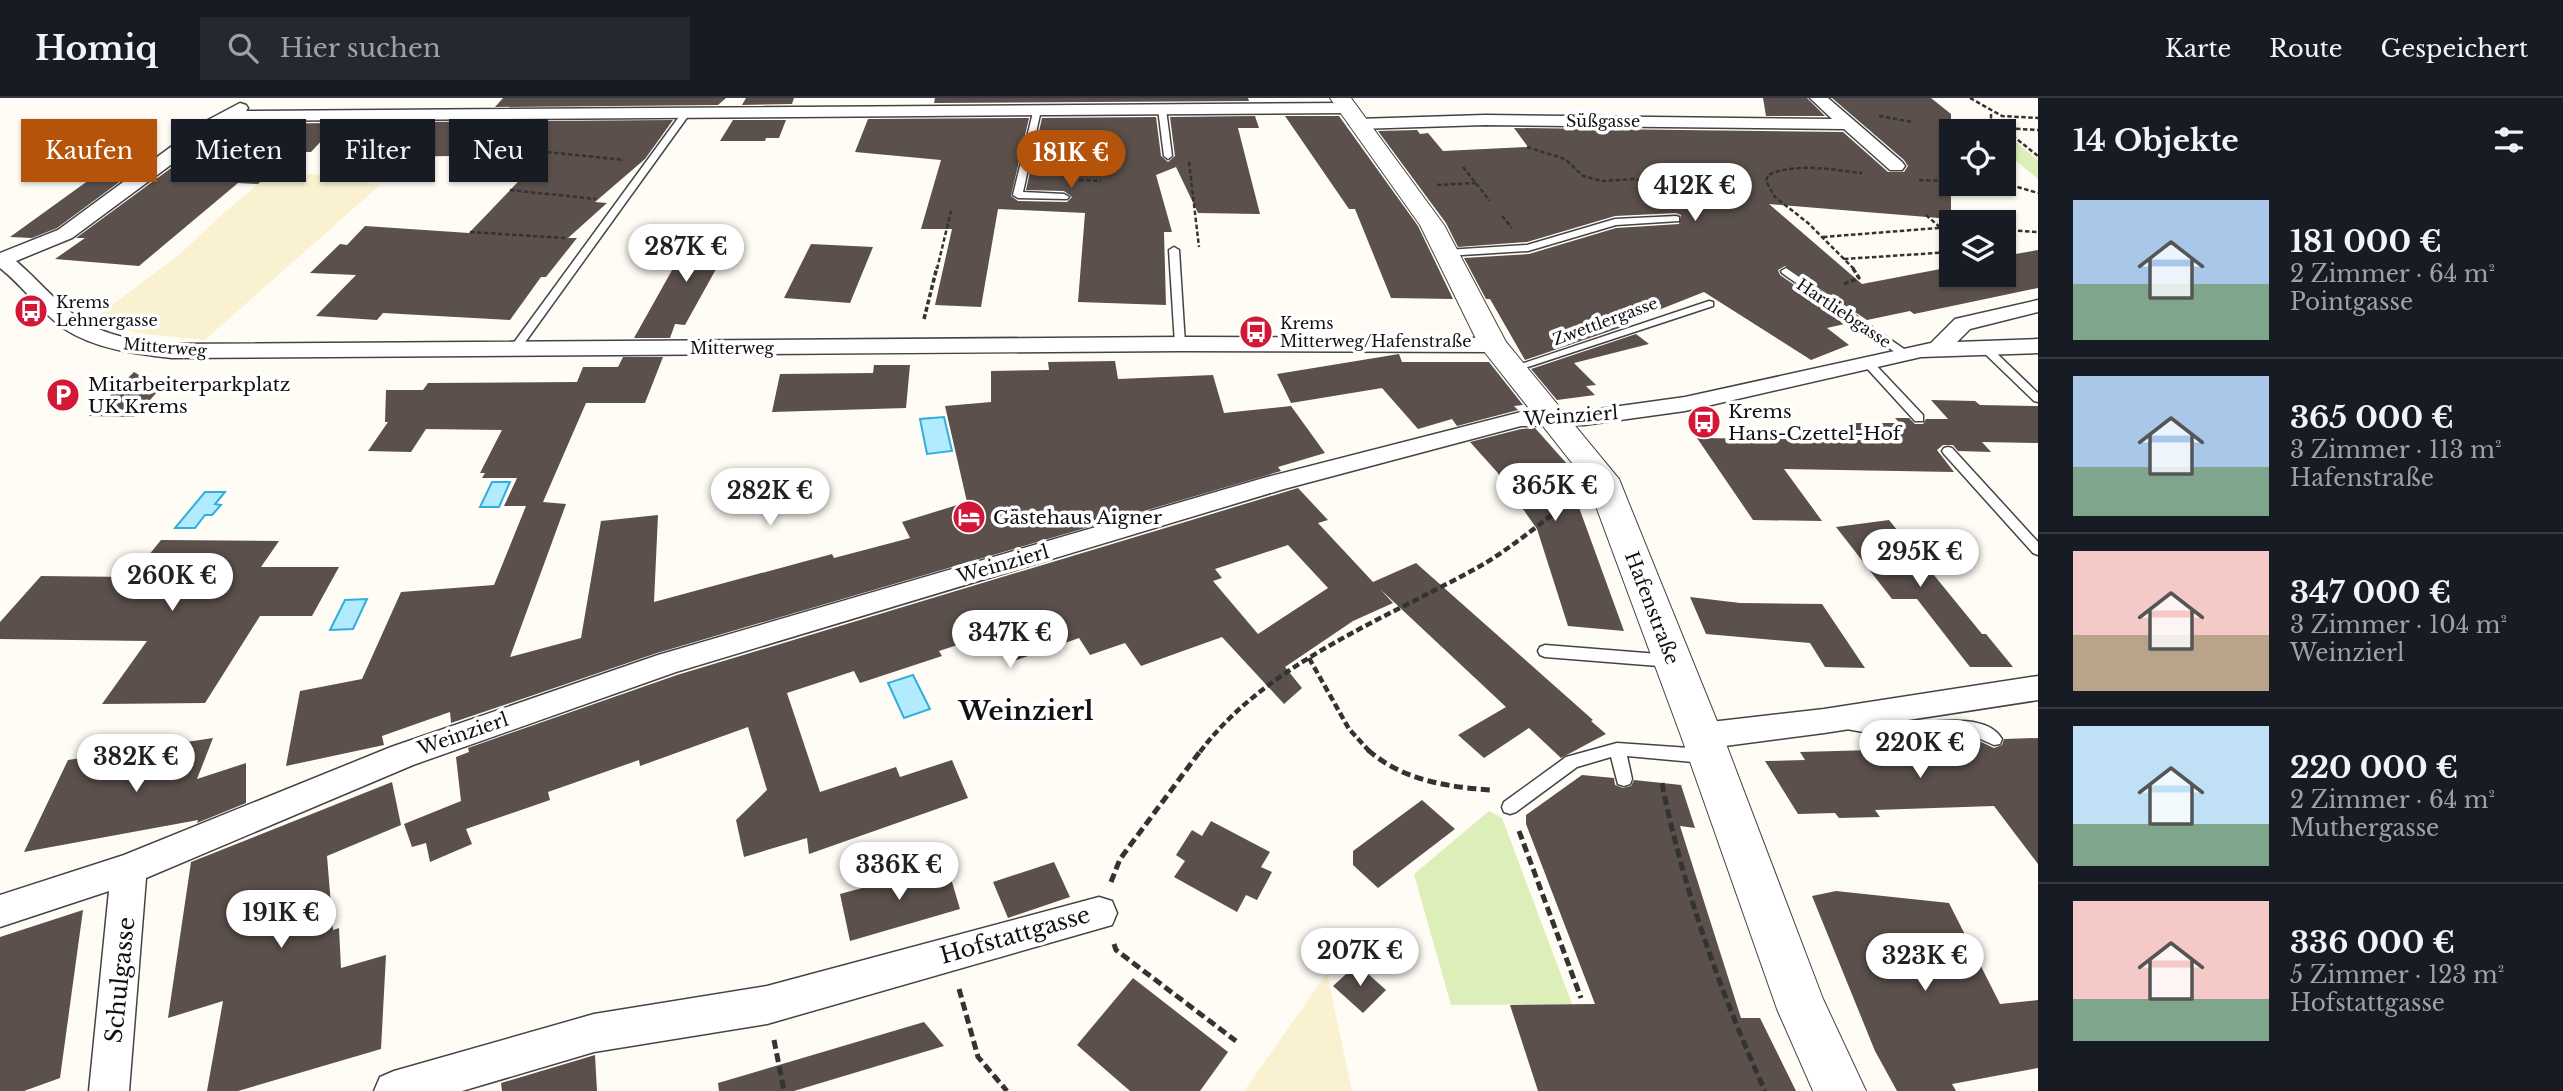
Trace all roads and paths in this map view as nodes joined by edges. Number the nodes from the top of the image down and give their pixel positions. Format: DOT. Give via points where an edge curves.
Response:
graph roads {
  1 [pos="252,98"];
  2 [pos="1818,98"];
  3 [pos="1970,98"];
  4 [pos="1162,109"];
  5 [pos="1037,110"];
  6 [pos="1348,110"];
  7 [pos="687,112"];
  8 [pos="1990,114"];
  9 [pos="225,116"];
  10 [pos="2038,118"];
  11 [pos="1990,119"];
  12 [pos="1848,124"];
  13 [pos="2016,129"];
  14 [pos="2038,130"];
  15 [pos="2016,139"];
  16 [pos="1524,147"];
  17 [pos="548,152"];
  18 [pos="1168,156"];
  19 [pos="2038,156"];
  20 [pos="649,164"];
  21 [pos="1896,166"];
  22 [pos="1463,167"];
  23 [pos="1870,174"];
  24 [pos="1911,179"];
  25 [pos="1939,180"];
  26 [pos="1476,183"];
  27 [pos="1646,183"];
  28 [pos="1430,185"];
  29 [pos="2016,186"];
  30 [pos="510,190"];
  31 [pos="2038,192"];
  32 [pos="1064,197"];
  33 [pos="1490,201"];
  34 [pos="621,202"];
  35 [pos="951,211"];
  36 [pos="1926,215"];
  37 [pos="1502,216"];
  38 [pos="1676,219"];
  39 [pos="1511,226"];
  40 [pos="1939,227"];
  41 [pos="2016,231"];
  42 [pos="470,232"];
  43 [pos="2038,232"];
  44 [pos="1822,237"];
  45 [pos="594,240"];
  46 [pos="1174,250"];
  47 [pos="1446,253"];
  48 [pos="1939,253"];
  49 [pos="1844,259"];
  50 [pos="1,260"];
  51 [pos="1786,271"];
  52 [pos="1813,291"];
  53 [pos="1709,304"];
  54 [pos="2034,309"];
  55 [pos="923,323"];
  56 [pos="1180,344"];
  57 [pos="1493,345"];
  58 [pos="1983,346"];
  59 [pos="2038,346"];
  60 [pos="1938,348"];
  61 [pos="514,350"];
  62 [pos="1903,353"];
  63 [pos="1867,362"];
  64 [pos="1512,369"];
  65 [pos="2038,399"];
  66 [pos="1552,417"];
  67 [pos="1919,418"];
  68 [pos="1948,451"];
  69 [pos="1602,479"];
  70 [pos="2038,550"];
  71 [pos="1545,651"];
  72 [pos="1309,659"];
  73 [pos="1673,661"];
  74 [pos="2038,688"];
  75 [pos="1825,721"];
  76 [pos="1994,739"];
  77 [pos="1705,746"];
  78 [pos="1616,749"];
  79 [pos="1624,779"];
  80 [pos="1662,783"];
  81 [pos="1527,793"];
  82 [pos="1510,807"];
  83 [pos="129,869"];
  84 [pos="0,911"];
  85 [pos="1099,913"];
  86 [pos="949,954"];
  87 [pos="1581,998"];
  88 [pos="767,1005"];
  89 [pos="1236,1041"];
  90 [pos="109,1091"];
  91 [pos="394,1091"];
  92 [pos="784,1091"];
  93 [pos="1007,1091"];
  94 [pos="1765,1091"];
  95 [pos="1840,1091"];
  1 -- 9 [label="street"];
  2 -- 12 [label="street"];
  3 -- 8 [label="path"];
  4 -- 5 [label="street, Süßgasse"];
  4 -- 6 [label="street, Süßgasse"];
  4 -- 18 [label="lane"];
  5 -- 7 [label="street, Süßgasse"];
  5 -- 32 [label="lane" via="1018,195"];
  6 -- 12 [label="street, Süßgasse" via="1485,120"];
  6 -- 47 [label="street, Hafenstraße" via="1416,202"];
  7 -- 9 [label="street, Süßgasse"];
  7 -- 20 [label="lane"];
  8 -- 10 [label="path"];
  8 -- 11 [label="path"];
  9 -- 50 [label="street" via="65,234"];
  12 -- 21 [label="street"];
  13 -- 14 [label="path"];
  15 -- 19 [label="path"];
  16 -- 27 [label="path" via="1552,152 1583,176"];
  17 -- 20 [label="path"];
  18 -- 46 [label="path" via="1188,156 1199,250"];
  20 -- 34 [label="lane"];
  22 -- 26 [label="path"];
  23 -- 44 [label="path" via="1806,168 1769,175 1769,189"];
  24 -- 25 [label="path"];
  26 -- 28 [label="path"];
  26 -- 33 [label="path"];
  29 -- 31 [label="path"];
  30 -- 34 [label="path"];
  34 -- 45 [label="lane"];
  35 -- 55 [label="path"];
  36 -- 40 [label="path"];
  37 -- 39 [label="path"];
  38 -- 47 [label="lane" via="1615,222 1528,248"];
  40 -- 44 [label="path"];
  41 -- 43 [label="path"];
  42 -- 45 [label="path"];
  44 -- 49 [label="path"];
  45 -- 61 [label="lane"];
  46 -- 56 [label="lane"];
  47 -- 57 [label="street, Hafenstraße"];
  48 -- 49 [label="path"];
  49 -- 52 [label="path" via="1859,278"];
  50 -- 61 [label="street, Mitterweg" via="73,325 120,344 212,351"];
  51 -- 52 [label="lane, Hartliebgasse"];
  52 -- 62 [label="lane, Hartliebgasse"];
  53 -- 64 [label="lane, Zwettlergasse"];
  54 -- 60 [label="street" via="1963,324"];
  56 -- 57 [label="street, Mitterweg"];
  56 -- 61 [label="street, Mitterweg"];
  57 -- 64 [label="street, Hafenstraße"];
  58 -- 59 [label="street, Weinzierl"];
  58 -- 60 [label="street, Weinzierl"];
  58 -- 65 [label="lane"];
  60 -- 62 [label="street, Weinzierl"];
  62 -- 63 [label="street, Weinzierl"];
  63 -- 66 [label="street, Weinzierl" via="1685,404 1591,417"];
  63 -- 67 [label="lane"];
  64 -- 66 [label="street, Hafenstraße"];
  66 -- 69 [label="street, Hafenstraße"];
  66 -- 83 [label="street, Weinzierl" via="1521,419 1276,483 702,651 401,756"];
  68 -- 70 [label="lane"];
  69 -- 72 [label="path, Hofstattgasse" via="1485,563"];
  69 -- 73 [label="street, Hafenstraße"];
  71 -- 73 [label="lane"];
  72 -- 81 [label="path" via="1350,730 1375,758 1401,773 1440,783"];
  72 -- 85 [label="path, Hofstattgasse" via="1244,705 1205,745 1120,859"];
  73 -- 77 [label="street, Hafenstraße"];
  74 -- 75 [label="street"];
  75 -- 76 [label="lane" via="1893,731 1957,724 1977,728"];
  75 -- 77 [label="street"];
  77 -- 78 [label="lane"];
  77 -- 95 [label="street, Hafenstraße" via="1802,1009"];
  78 -- 79 [label="lane"];
  78 -- 81 [label="lane" via="1572,762"];
  80 -- 94 [label="path" via="1670,824 1730,1014"];
  81 -- 82 [label="lane"];
  82 -- 87 [label="path"];
  83 -- 84 [label="street, Weinzierl"];
  83 -- 90 [label="street, Schulgasse"];
  85 -- 86 [label="street, Hofstattgasse"];
  85 -- 89 [label="path" via="1116,950"];
  86 -- 88 [label="street, Hofstattgasse"];
  86 -- 93 [label="path" via="978,1057"];
  88 -- 91 [label="street, Hofstattgasse" via="594,1033"];
  88 -- 92 [label="path"];
}
